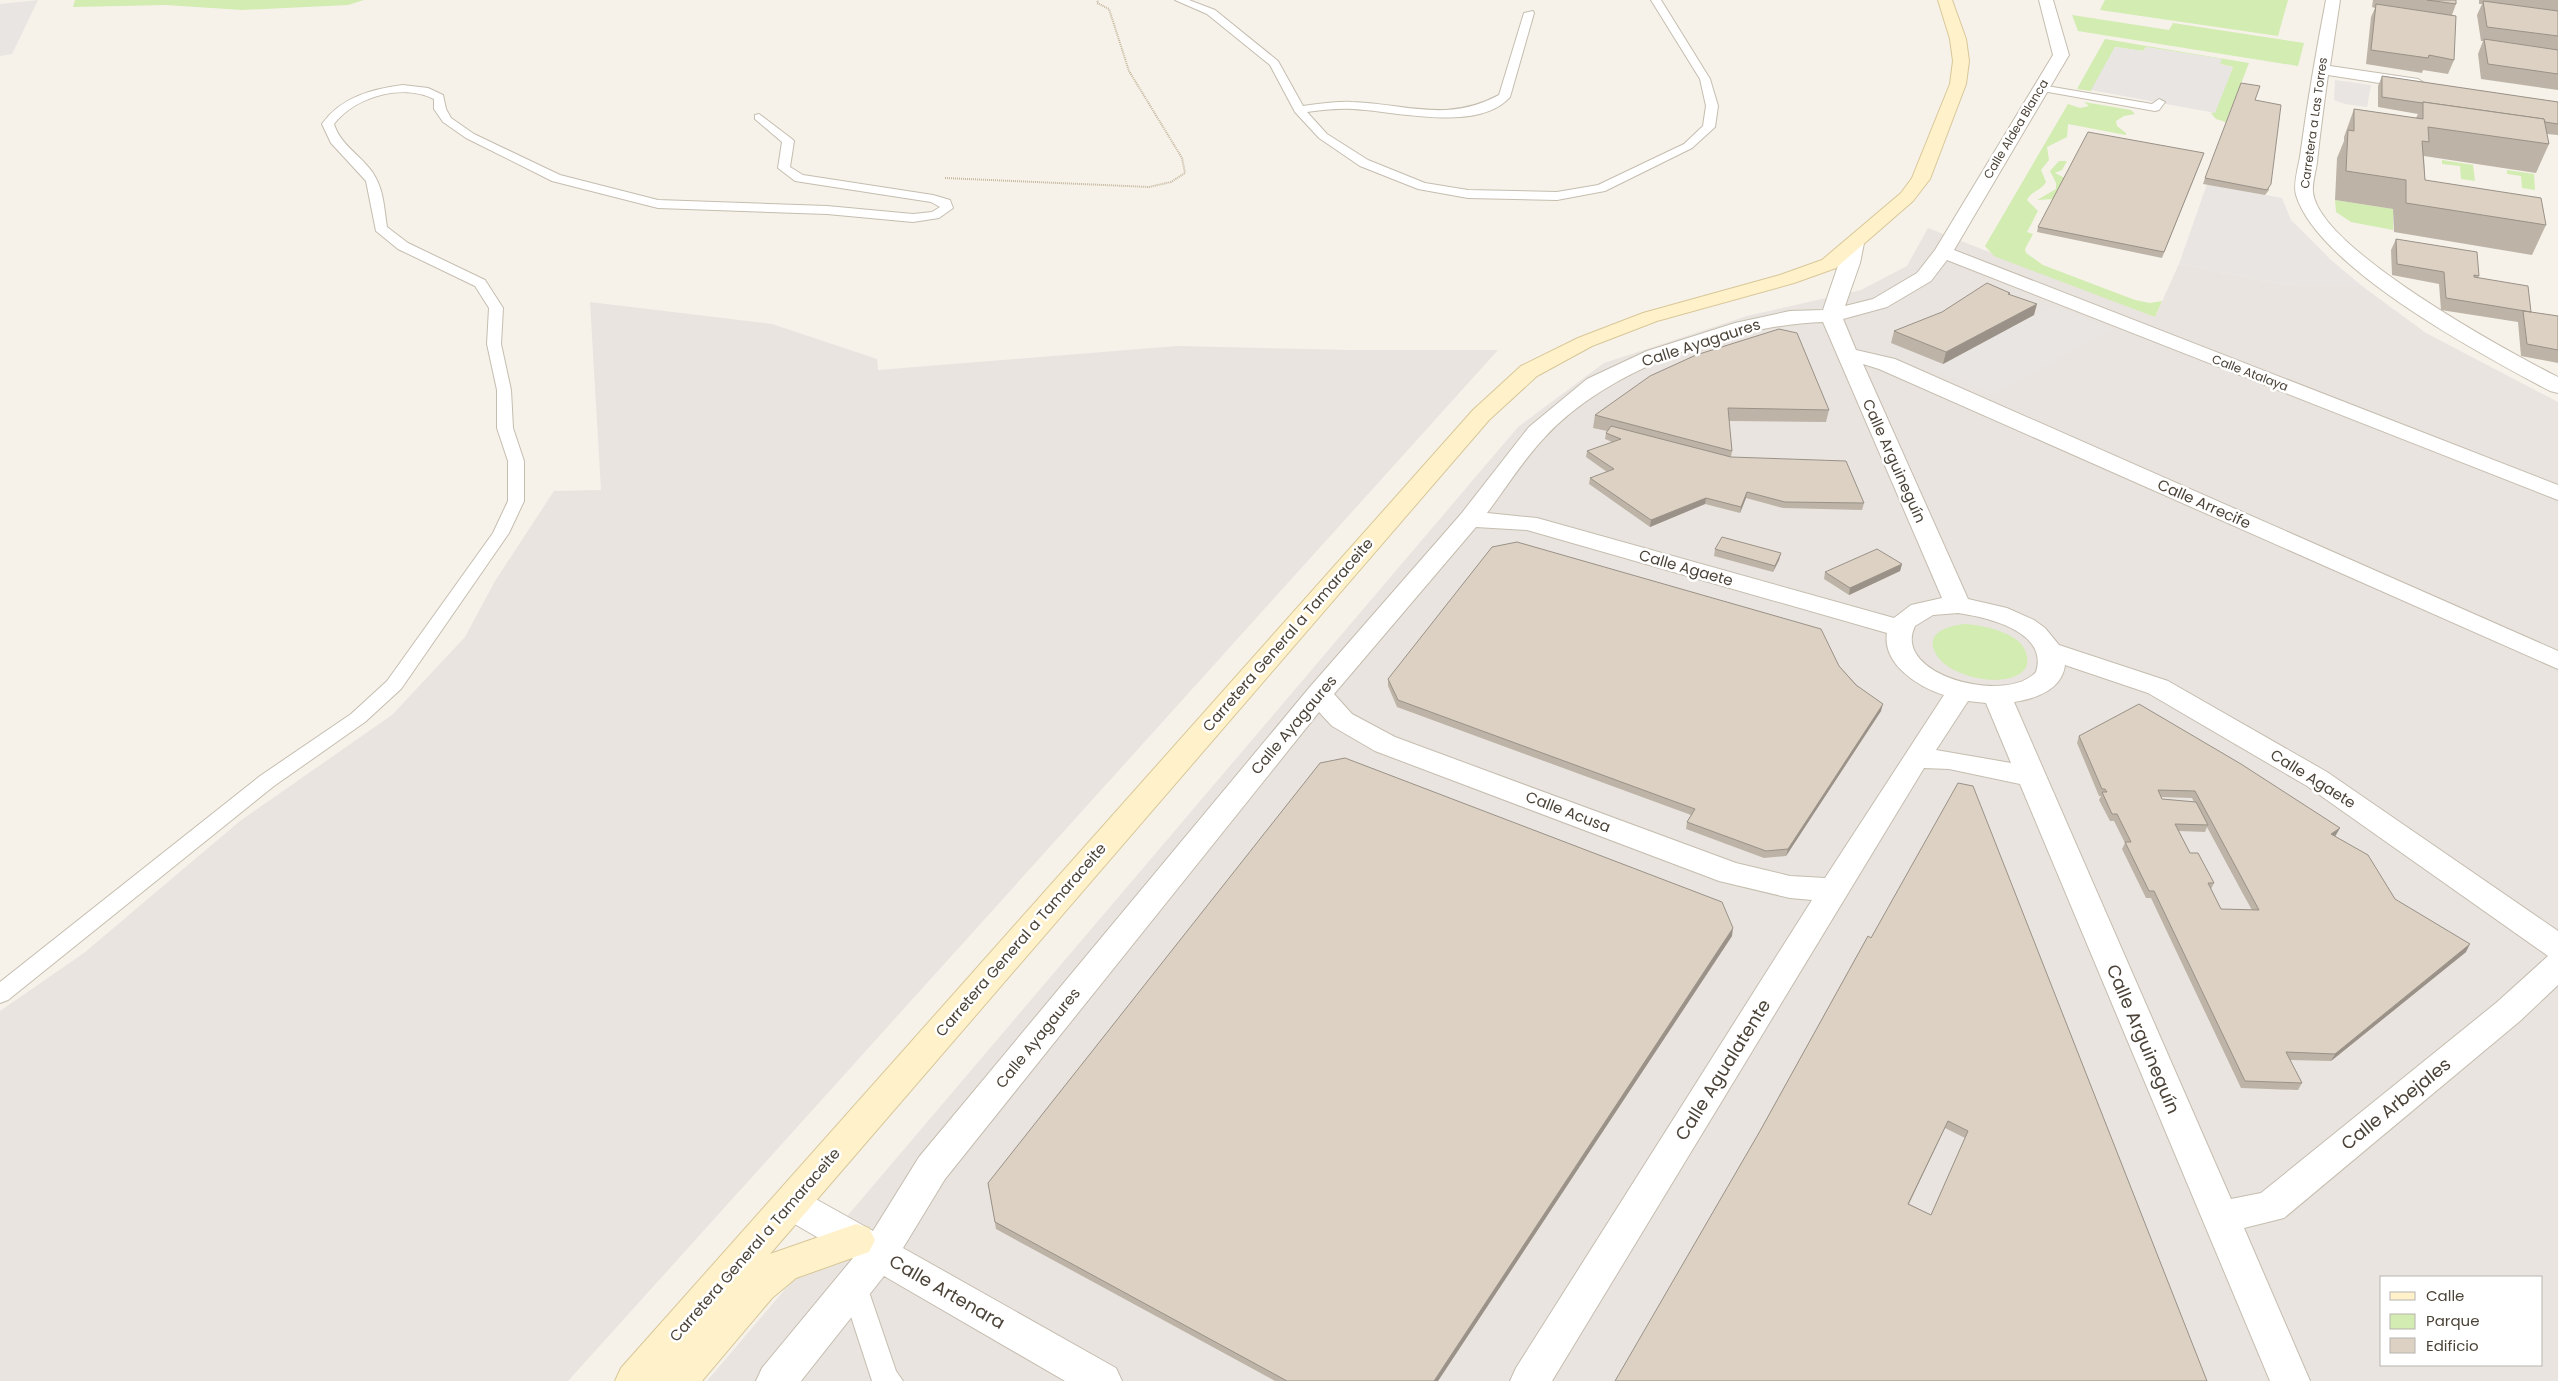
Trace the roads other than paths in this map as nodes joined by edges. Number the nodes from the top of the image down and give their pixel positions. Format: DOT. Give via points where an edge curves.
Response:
graph roads {
  1 [pos="1180,0"];
  2 [pos="1656,0"];
  3 [pos="1945,0"];
  4 [pos="2046,0"];
  5 [pos="2333,0"];
  6 [pos="1529,12"];
  7 [pos="2321,69"];
  8 [pos="2436,87"];
  9 [pos="2041,88"];
  10 [pos="2160,102"];
  11 [pos="1299,110"];
  12 [pos="759,117"];
  13 [pos="1854,243"];
  14 [pos="1943,252"];
  15 [pos="1831,316"];
  16 [pos="1848,354"];
  17 [pos="2558,386"];
  18 [pos="2558,493"];
  19 [pos="1470,520"];
  20 [pos="1958,606"];
  21 [pos="1899,628"];
  22 [pos="2048,650"];
  23 [pos="2558,661"];
  24 [pos="1960,691"];
  25 [pos="1319,694"];
  26 [pos="1997,696"];
  27 [pos="1917,758"];
  28 [pos="2031,777"];
  29 [pos="1835,890"];
  30 [pos="2558,947"];
  31 [pos="2558,965"];
  32 [pos="0,994"];
  33 [pos="792,1204"];
  34 [pos="2220,1218"];
  35 [pos="868,1247"];
  36 [pos="854,1286"];
  37 [pos="886,1380"];
  38 [pos="635,1381"];
  39 [pos="676,1381"];
  40 [pos="776,1381"];
  41 [pos="1102,1381"];
  42 [pos="1530,1381"];
  43 [pos="2290,1381"];
  1 -- 11 [label="lane" via="1210,12 1274,63"];
  2 -- 11 [label="lane" via="1705,79 1712,106 1709,127 1688,146 1601,188 1557,196 1468,194 1422,186 1364,163 1323,136"];
  3 -- 13 [label="main road, Carretera General a Tamaraceite" via="1958,39 1961,60 1958,84 1938,141 1921,180 1907,197"];
  4 -- 9 [label="street, Calle Aldea Blanca" via="2061,55"];
  5 -- 7 [label="street, Carretera a Las Torres"];
  6 -- 11 [label="lane" via="1504,97 1489,107 1455,115 1359,106"];
  7 -- 8 [label="street"];
  7 -- 17 [label="street, Carretera a Las Torres" via="2304,193 2307,205 2323,228 2365,266 2414,303 2498,356"];
  9 -- 10 [label="lane" via="2155,108"];
  9 -- 14 [label="street, Calle Aldea Blanca"];
  12 -- 32 [label="lane" via="788,141 784,168 799,178 933,199 946,203 947,208 935,215 913,218 827,210 658,204 556,178 470,136 448,120 440,109 439,97 431,91 391,90 340,110 328,124 330,136 373,182 381,228 403,246 480,284 496,308 494,344 504,390 506,428 516,461 516,501 501,533 394,685 358,718 266,781"];
  13 -- 15 [label="street"];
  13 -- 33 [label="main road, Carretera General a Tamaraceite" via="1829,264 1812,271 1650,317 1585,342 1530,371 1482,415 1324,593"];
  14 -- 15 [label="street, Calle Ayagaures" via="1924,278 1880,303"];
  14 -- 18 [label="street, Calle Atalaya" via="2080,311"];
  15 -- 16 [label="street, Calle Arguineguín"];
  15 -- 19 [label="street, Calle Ayagaures" via="1790,317 1735,329 1654,355 1595,384 1537,432"];
  16 -- 20 [label="street, Calle Arguineguín"];
  16 -- 23 [label="street, Calle Arrecife" via="1886,364"];
  19 -- 21 [label="street, Calle Agaete" via="1528,523"];
  19 -- 25 [label="street, Calle Ayagaures"];
  20 -- 21 [label="street" via="1920,610"];
  20 -- 22 [label="street" via="1980,608 2022,624 2038,636"];
  21 -- 24 [label="street" via="1898,641 1910,663 1937,682"];
  22 -- 26 [label="street" via="2052,664 2048,677 2037,687"];
  22 -- 30 [label="street, Calle Agaete" via="2158,687 2317,779"];
  24 -- 26 [label="street"];
  24 -- 27 [label="street, Calle Agualatente"];
  25 -- 29 [label="street, Calle Acusa" via="1342,720 1385,744 1730,873 1790,887"];
  25 -- 35 [label="street, Calle Ayagaures"];
  26 -- 28 [label="street, Calle Arguineguín"];
  27 -- 28 [label="street" via="1949,760"];
  27 -- 29 [label="street, Calle Agualatente"];
  28 -- 34 [label="street, Calle Arguineguín"];
  29 -- 42 [label="street, Calle Agualatente"];
  31 -- 34 [label="street, Calle Arbejales" via="2508,1012 2271,1207"];
  33 -- 35 [label="street, Calle Artenara"];
  33 -- 38 [label="main road, Carretera General a Tamaraceite"];
  34 -- 43 [label="street, Calle Arguineguín"];
  35 -- 36 [label="street, Calle Ayagaures"];
  35 -- 39 [label="main road" via="783,1266 758,1286"];
  35 -- 41 [label="street, Calle Artenara"];
  36 -- 37 [label="lane"];
  36 -- 40 [label="street, Calle Ayagaures"];
}
